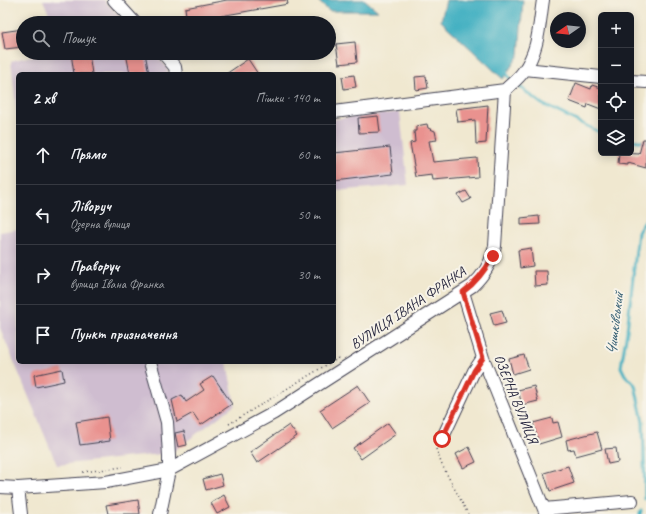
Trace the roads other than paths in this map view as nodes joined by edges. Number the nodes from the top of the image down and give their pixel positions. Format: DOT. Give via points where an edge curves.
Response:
graph roads {
  1 [pos="114,0"];
  2 [pos="543,0"];
  3 [pos="129,16"];
  4 [pos="169,60"];
  5 [pos="523,71"];
  6 [pos="176,72"];
  7 [pos="598,77"];
  8 [pos="634,81"];
  9 [pos="646,82"];
  10 [pos="508,87"];
  11 [pos="336,112"];
  12 [pos="463,292"];
  13 [pos="483,358"];
  14 [pos="151,364"];
  15 [pos="442,439"];
  16 [pos="170,470"];
  17 [pos="0,487"];
  18 [pos="18,488"];
  19 [pos="632,501"];
  20 [pos="545,511"];
  21 [pos="21,514"];
  22 [pos="160,514"];
  1 -- 3 [label="street"];
  2 -- 5 [label="street" via="538,42"];
  4 -- 6 [label="street"];
  5 -- 7 [label="street"];
  5 -- 10 [label="street"];
  8 -- 9 [label="street"];
  10 -- 11 [label="street"];
  10 -- 12 [label="street, ВУЛИЦЯ ІВАНА ФРАНКА" via="497,236 493,256 483,273"];
  12 -- 13 [label="street, ОЗЕРНА ВУЛИЦЯ"];
  12 -- 16 [label="street, ВУЛИЦЯ ІВАНА ФРАНКА" via="274,414"];
  13 -- 15 [label="street" via="474,371"];
  13 -- 20 [label="street, ОЗЕРНА ВУЛИЦЯ"];
  14 -- 16 [label="street" via="167,422"];
  16 -- 18 [label="street, ВУЛИЦЯ ІВАНА ФРАНКА" via="106,482"];
  16 -- 22 [label="street"];
  17 -- 18 [label="street, ВУЛИЦЯ ІВАНА ФРАНКА"];
  18 -- 21 [label="street"];
  19 -- 20 [label="street"];
}
